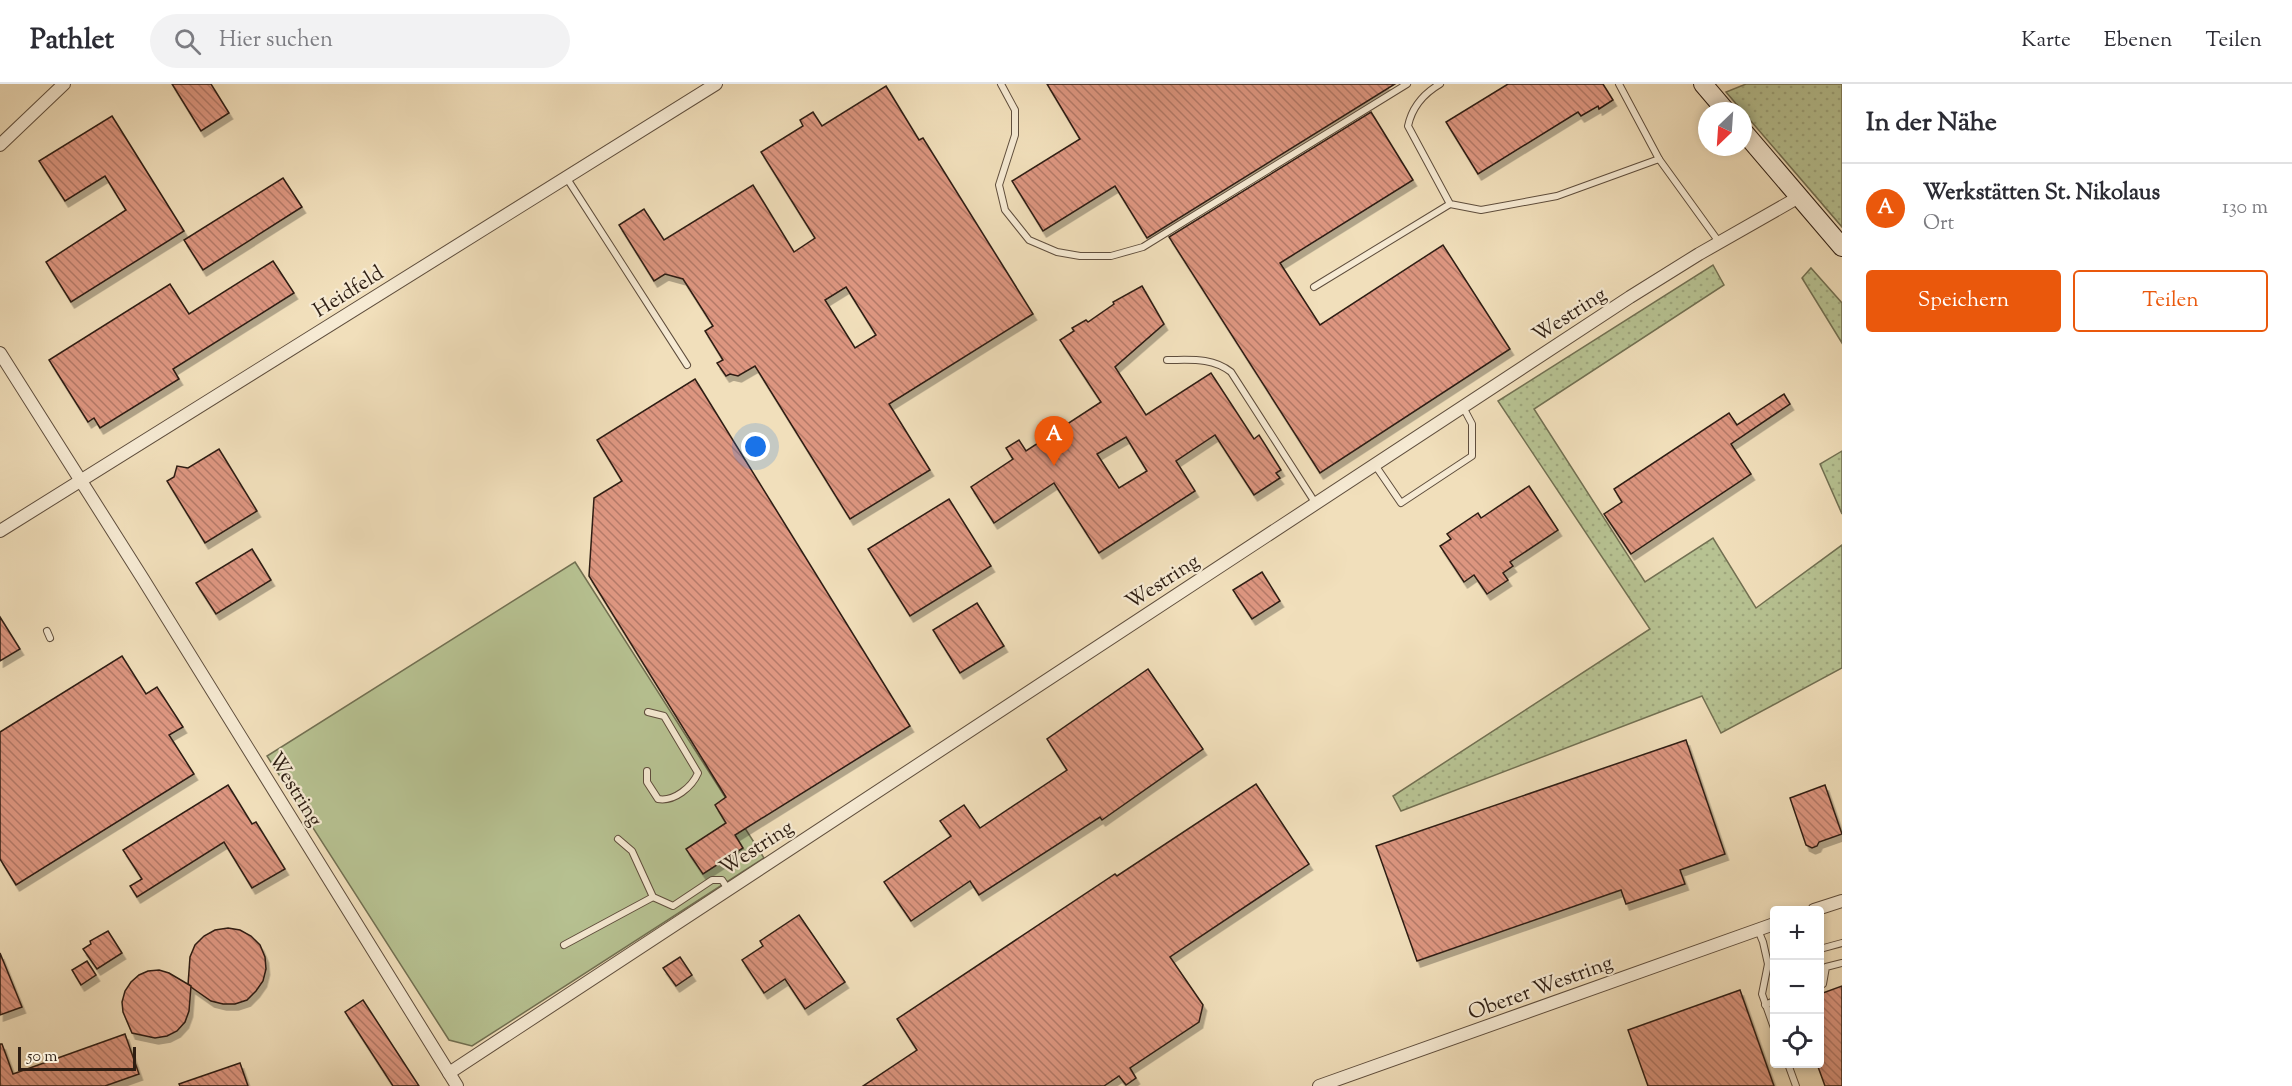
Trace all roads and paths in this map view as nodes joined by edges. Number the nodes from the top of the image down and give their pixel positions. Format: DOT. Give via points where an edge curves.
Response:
graph roads {
  1 [pos="64,84"];
  2 [pos="716,84"];
  3 [pos="1001,84"];
  4 [pos="1407,84"];
  5 [pos="1440,84"];
  6 [pos="1619,84"];
  7 [pos="1703,84"];
  8 [pos="1718,102"];
  9 [pos="1752,142"];
  10 [pos="0,145"];
  11 [pos="1659,159"];
  12 [pos="566,177"];
  13 [pos="1799,197"];
  14 [pos="1450,204"];
  15 [pos="1719,242"];
  16 [pos="1842,247"];
  17 [pos="1314,287"];
  18 [pos="0,353"];
  19 [pos="1167,360"];
  20 [pos="687,364"];
  21 [pos="1463,407"];
  22 [pos="1375,465"];
  23 [pos="81,480"];
  24 [pos="1316,504"];
  25 [pos="0,531"];
  26 [pos="648,712"];
  27 [pos="647,771"];
  28 [pos="618,839"];
  29 [pos="728,889"];
  30 [pos="653,897"];
  31 [pos="1842,901"];
  32 [pos="1824,907"];
  33 [pos="1770,926"];
  34 [pos="1758,930"];
  35 [pos="1842,943"];
  36 [pos="564,945"];
  37 [pos="1824,948"];
  38 [pos="1770,960"];
  39 [pos="1842,963"];
  40 [pos="1770,966"];
  41 [pos="1824,980"];
  42 [pos="1770,1003"];
  43 [pos="1766,1005"];
  44 [pos="1770,1016"];
  45 [pos="1790,1068"];
  46 [pos="449,1073"];
  47 [pos="457,1086"];
  48 [pos="1319,1086"];
  49 [pos="1797,1086"];
  1 -- 10 [label="street"];
  2 -- 12 [label="street, Heidfeld"];
  3 -- 4 [label="lane" via="1015,110 1015,135 999,185 1005,210 1029,240 1057,252 1111,256 1143,247"];
  5 -- 14 [label="lane" via="1426,92 1411,113 1408,126"];
  6 -- 11 [label="lane"];
  7 -- 8 [label="main road"];
  9 -- 13 [label="main road"];
  11 -- 14 [label="lane" via="1557,196 1481,210"];
  11 -- 15 [label="lane"];
  12 -- 20 [label="lane"];
  12 -- 23 [label="street, Heidfeld"];
  13 -- 15 [label="street, Westring"];
  13 -- 16 [label="main road"];
  14 -- 17 [label="lane"];
  15 -- 21 [label="street, Westring"];
  18 -- 23 [label="street, Westring"];
  19 -- 24 [label="lane" via="1206,360 1231,372"];
  21 -- 22 [label="street, Westring"];
  21 -- 22 [label="lane" via="1472,424 1472,456 1401,503"];
  22 -- 24 [label="street, Westring"];
  23 -- 25 [label="street, Heidfeld"];
  23 -- 46 [label="street, Westring"];
  24 -- 29 [label="street, Westring"];
  26 -- 27 [label="lane" via="664,716 698,773 694,784 666,801 658,800 647,782"];
  28 -- 30 [label="lane" via="632,851"];
  29 -- 30 [label="lane" via="722,880 712,880 674,906"];
  29 -- 46 [label="street, Westring"];
  30 -- 36 [label="lane"];
  31 -- 32 [label="street"];
  33 -- 34 [label="street, Oberer Westring"];
  34 -- 38 [label="lane"];
  34 -- 48 [label="street, Oberer Westring"];
  35 -- 37 [label="lane"];
  39 -- 41 [label="lane" via="1827,968"];
  40 -- 43 [label="lane" via="1762,994"];
  42 -- 43 [label="lane"];
  43 -- 44 [label="lane"];
  45 -- 49 [label="lane"];
  46 -- 47 [label="street"];
}
